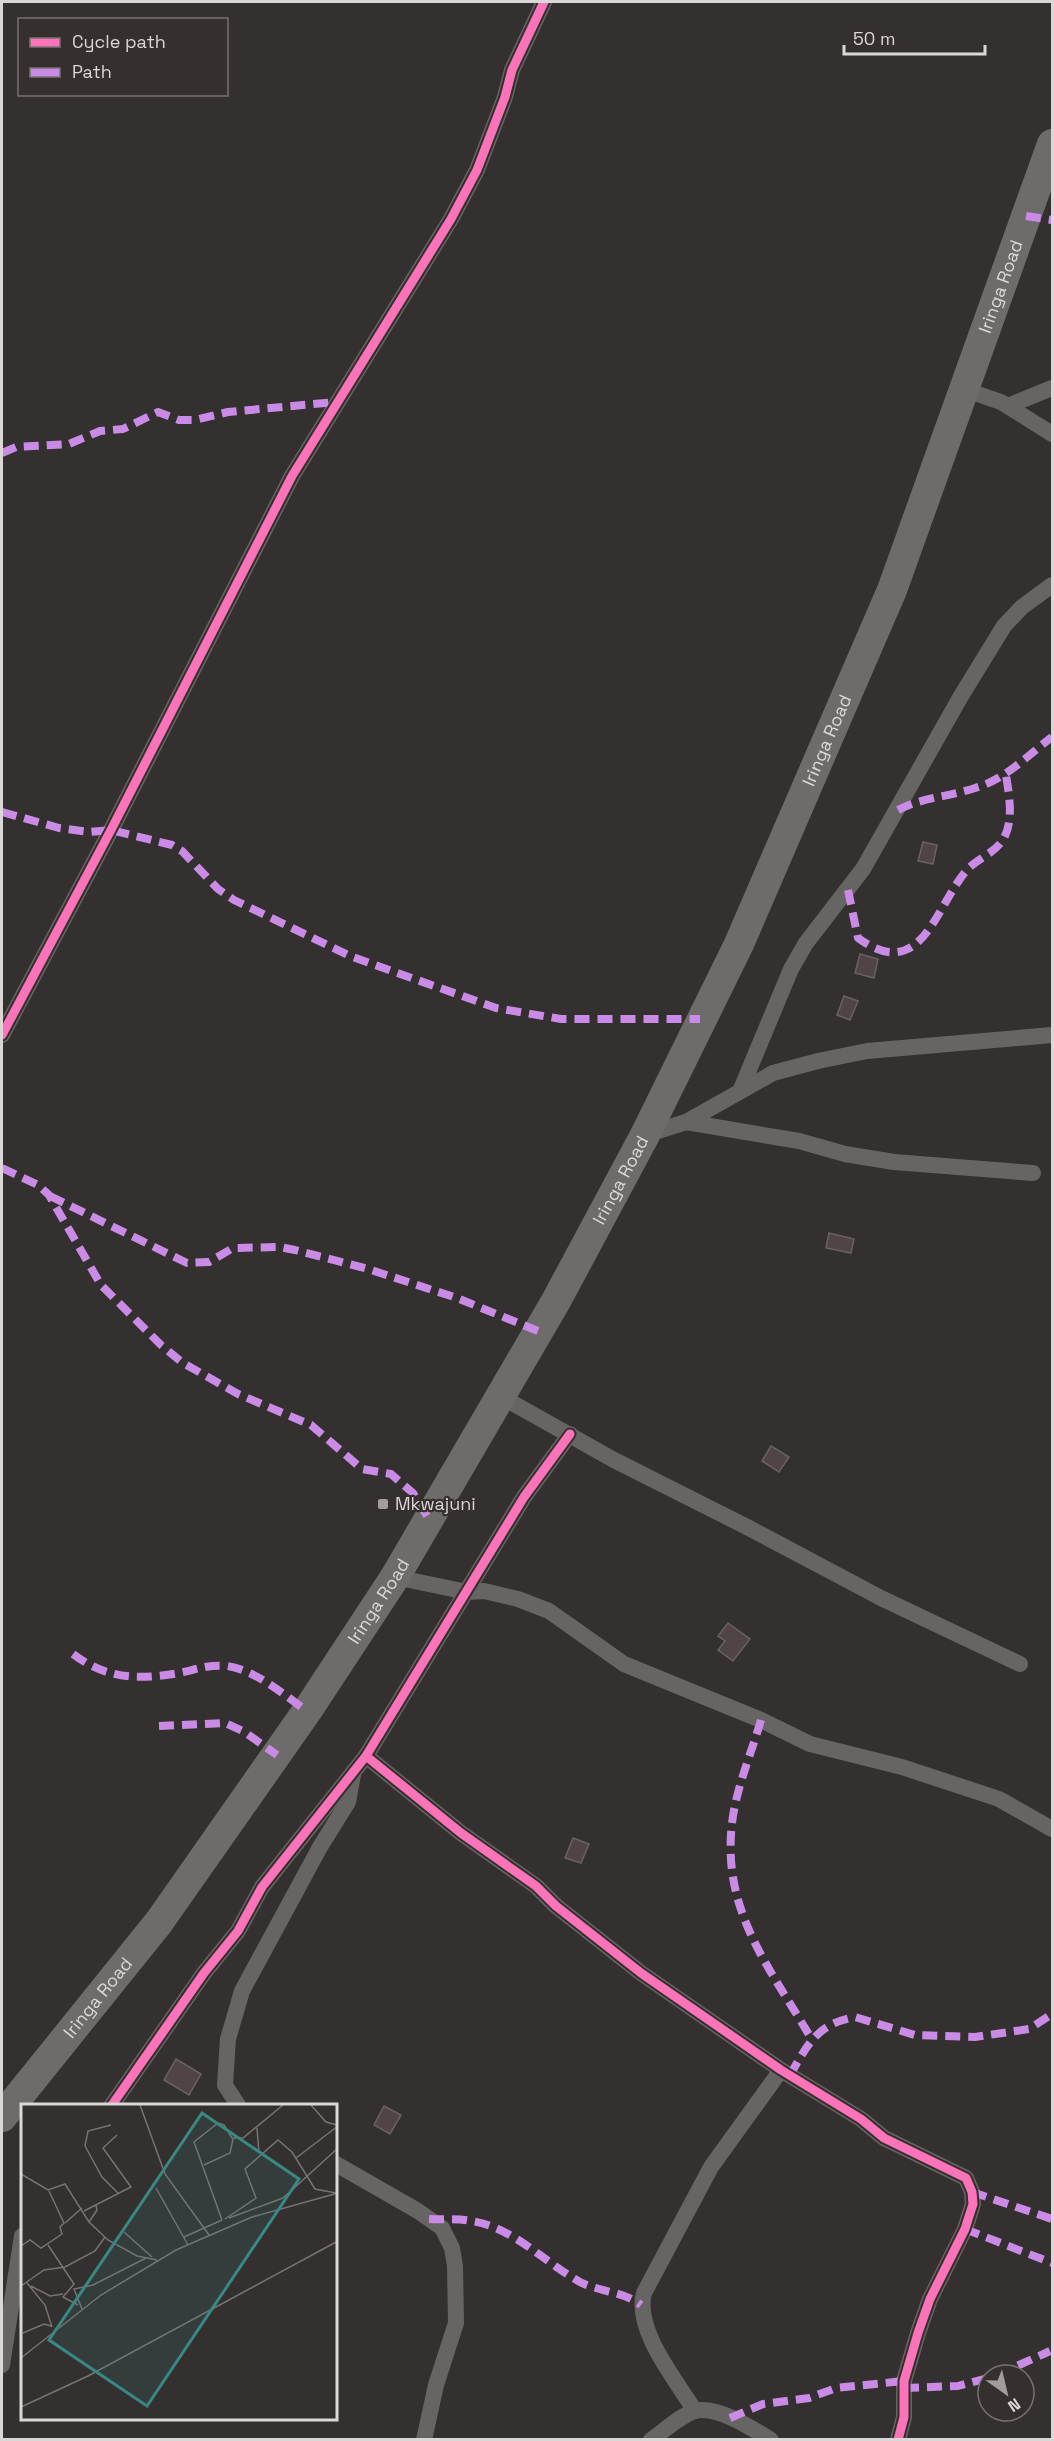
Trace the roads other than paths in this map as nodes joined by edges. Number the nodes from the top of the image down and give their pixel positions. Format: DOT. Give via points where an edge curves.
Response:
graph roads {
  1 [pos="544,2"];
  2 [pos="1053,144"];
  3 [pos="1053,388"];
  4 [pos="963,389"];
  5 [pos="1008,406"];
  6 [pos="1053,434"];
  7 [pos="1053,585"];
  8 [pos="2,1035"];
  9 [pos="1053,1035"];
  10 [pos="741,1089"];
  11 [pos="686,1122"];
  12 [pos="645,1135"];
  13 [pos="1034,1173"];
  14 [pos="500,1396"];
  15 [pos="570,1434"];
  16 [pos="395,1576"];
  17 [pos="467,1592"];
  18 [pos="1020,1664"];
  19 [pos="366,1756"];
  20 [pos="353,1774"];
  21 [pos="1053,1829"];
  22 [pos="781,2070"];
  23 [pos="113,2104"];
  24 [pos="237,2104"];
  25 [pos="2,2117"];
  26 [pos="338,2165"];
  27 [pos="21,2242"];
  28 [pos="2,2365"];
  29 [pos="695,2411"];
  30 [pos="427,2437"];
  31 [pos="651,2439"];
  32 [pos="771,2439"];
  33 [pos="898,2439"];
  1 -- 8 [label="street" via="512,70 506,97 477,170 451,219 292,476"];
  2 -- 4 [label="highway, Iringa Road"];
  3 -- 5 [label="street"];
  4 -- 5 [label="street"];
  4 -- 12 [label="highway, Iringa Road" via="892,590 739,944"];
  5 -- 6 [label="street"];
  7 -- 10 [label="street" via="1022,607 1004,626 863,869 806,943 791,969"];
  9 -- 10 [label="street" via="867,1051 773,1073"];
  10 -- 11 [label="street"];
  11 -- 12 [label="street"];
  11 -- 13 [label="street" via="894,1162"];
  12 -- 14 [label="highway, Iringa Road"];
  14 -- 15 [label="street"];
  14 -- 16 [label="highway, Iringa Road"];
  15 -- 17 [label="street" via="524,1497"];
  15 -- 18 [label="street" via="881,1598"];
  16 -- 17 [label="street"];
  16 -- 25 [label="highway, Iringa Road" via="307,1711 159,1922"];
  17 -- 19 [label="street"];
  17 -- 21 [label="street" via="484,1591 549,1611 624,1664 810,1744 902,1767 988,1796 1023,1810"];
  19 -- 20 [label="street"];
  19 -- 22 [label="street" via="461,1833 536,1886 641,1973"];
  20 -- 23 [label="street" via="262,1887 238,1931"];
  20 -- 24 [label="street" via="348,1802 242,1991 228,2039 225,2085"];
  22 -- 29 [label="street" via="711,2167 641,2304 648,2336"];
  22 -- 33 [label="street" via="841,2105 884,2138 958,2172 970,2184 973,2204 965,2229 930,2299 904,2381 904,2417"];
  26 -- 30 [label="street" via="442,2228 452,2248 456,2323 436,2385"];
  27 -- 28 [label="street"];
  29 -- 31 [label="street"];
  29 -- 32 [label="street" via="724,2415"];
}
